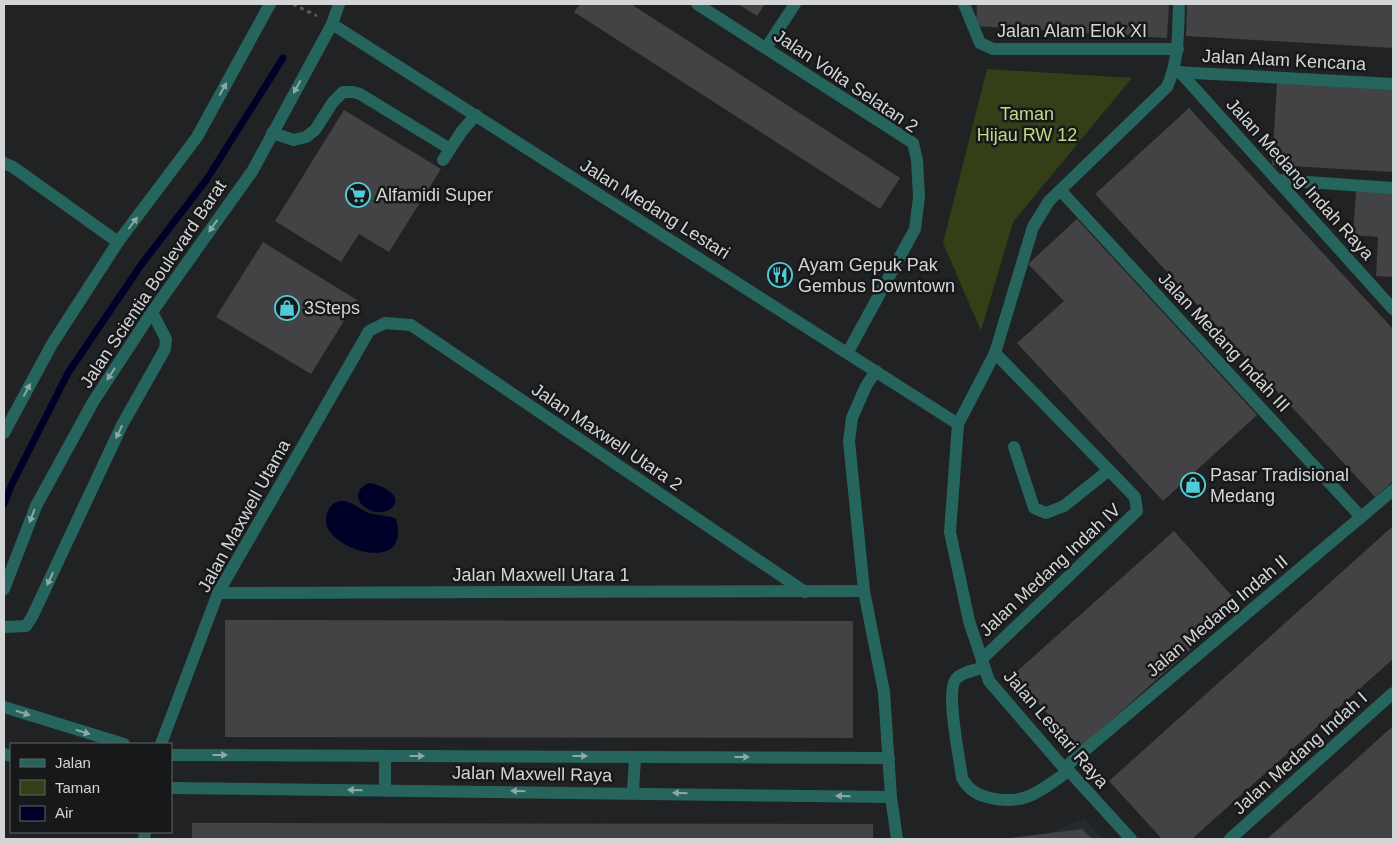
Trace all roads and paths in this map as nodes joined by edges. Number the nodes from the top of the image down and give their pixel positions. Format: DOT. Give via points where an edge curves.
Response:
graph roads {
  1 [pos="270,4"];
  2 [pos="293,4"];
  3 [pos="339,4"];
  4 [pos="697,4"];
  5 [pos="795,4"];
  6 [pos="964,4"];
  7 [pos="1179,4"];
  8 [pos="332,24"];
  9 [pos="766,48"];
  10 [pos="1178,49"];
  11 [pos="1177,72"];
  12 [pos="1393,84"];
  13 [pos="476,115"];
  14 [pos="272,133"];
  15 [pos="4,163"];
  16 [pos="1278,180"];
  17 [pos="1393,188"];
  18 [pos="1061,191"];
  19 [pos="118,242"];
  20 [pos="1393,309"];
  21 [pos="152,312"];
  22 [pos="385,323"];
  23 [pos="848,352"];
  24 [pos="995,353"];
  25 [pos="876,370"];
  26 [pos="958,424"];
  27 [pos="4,433"];
  28 [pos="1014,447"];
  29 [pos="1109,470"];
  30 [pos="1393,490"];
  31 [pos="1361,517"];
  32 [pos="4,589"];
  33 [pos="864,591"];
  34 [pos="805,592"];
  35 [pos="218,593"];
  36 [pos="4,627"];
  37 [pos="983,663"];
  38 [pos="1393,692"];
  39 [pos="4,707"];
  40 [pos="121,743"];
  41 [pos="161,743"];
  42 [pos="172,755"];
  43 [pos="385,756"];
  44 [pos="635,757"];
  45 [pos="889,758"];
  46 [pos="1066,770"];
  47 [pos="172,788"];
  48 [pos="385,790"];
  49 [pos="634,792"];
  50 [pos="891,797"];
  51 [pos="897,839"];
  52 [pos="1132,839"];
  53 [pos="1230,839"];
  19 -- 1 [label="street, one-way" via="197,137"];
  2 -- 8 [label="path"];
  3 -- 8 [label="street, Jalan Scientia Boulevard Barat"];
  4 -- 9 [label="street, Jalan Volta Selatan 2"];
  5 -- 9 [label="street"];
  6 -- 10 [label="street, Jalan Alam Elok XI" via="980,43 993,49"];
  7 -- 10 [label="street"];
  8 -- 13 [label="street, Jalan Medang Lestari"];
  8 -- 14 [label="street, Jalan Scientia Boulevard Barat, one-way"];
  9 -- 23 [label="street, Jalan Volta Selatan 2" via="913,143 919,197 916,229"];
  10 -- 11 [label="street"];
  11 -- 12 [label="street, Jalan Alam Kencana"];
  11 -- 16 [label="street, Jalan Medang Indah Raya"];
  11 -- 18 [label="street" via="1160,95"];
  13 -- 14 [label="street" via="446,155 353,92 343,92 306,137 294,140"];
  13 -- 23 [label="street, Jalan Medang Lestari"];
  14 -- 21 [label="street, Jalan Scientia Boulevard Barat, one-way" via="253,170"];
  15 -- 19 [label="street"];
  16 -- 17 [label="street"];
  16 -- 20 [label="street, Jalan Medang Indah Raya"];
  18 -- 24 [label="street" via="1049,201 1033,227"];
  18 -- 31 [label="street, Jalan Medang Indah III"];
  27 -- 19 [label="street, one-way" via="52,344"];
  21 -- 32 [label="street, Jalan Scientia Boulevard Barat, one-way" via="93,402 36,506"];
  21 -- 36 [label="street, one-way" via="166,339 164,348 122,425 32,617 26,626"];
  22 -- 34 [label="street, Jalan Maxwell Utara 2" via="411,324"];
  22 -- 35 [label="street, Jalan Maxwell Utama" via="369,331"];
  23 -- 25 [label="street, Jalan Medang Lestari"];
  24 -- 26 [label="street"];
  24 -- 29 [label="street, Jalan Medang Indah IV"];
  25 -- 26 [label="street, Jalan Medang Lestari"];
  25 -- 33 [label="street" via="852,418 849,441"];
  26 -- 37 [label="street, Jalan Lestari Raya" via="950,532 969,621"];
  28 -- 29 [label="street" via="1034,508 1046,513 1064,506"];
  29 -- 37 [label="street, Jalan Medang Indah IV" via="1135,497 1137,511"];
  30 -- 31 [label="street, Jalan Medang Indah II"];
  31 -- 46 [label="street, Jalan Medang Indah II"];
  33 -- 34 [label="street, Jalan Maxwell Utara 1"];
  33 -- 45 [label="street" via="884,692"];
  34 -- 35 [label="street, Jalan Maxwell Utara 1"];
  35 -- 41 [label="street, Jalan Maxwell Utama"];
  37 -- 46 [label="street, Jalan Lestari Raya" via="990,682"];
  37 -- 46 [label="street, Jalan Medang Indah II" via="957,677 951,703 962,778 967,788 987,797 1022,800"];
  38 -- 53 [label="street, Jalan Medang Indah I"];
  39 -- 40 [label="street, one-way"];
  42 -- 43 [label="street, Jalan Maxwell Raya, one-way"];
  43 -- 44 [label="street, Jalan Maxwell Raya, one-way"];
  43 -- 48 [label="street"];
  44 -- 45 [label="street, Jalan Maxwell Raya, one-way"];
  44 -- 49 [label="street"];
  45 -- 50 [label="street"];
  46 -- 52 [label="street, Jalan Lestari Raya"];
  48 -- 47 [label="street, Jalan Maxwell Raya, one-way"];
  49 -- 48 [label="street, Jalan Maxwell Raya, one-way"];
  50 -- 49 [label="street, Jalan Maxwell Raya, one-way"];
  50 -- 51 [label="street"];
}
